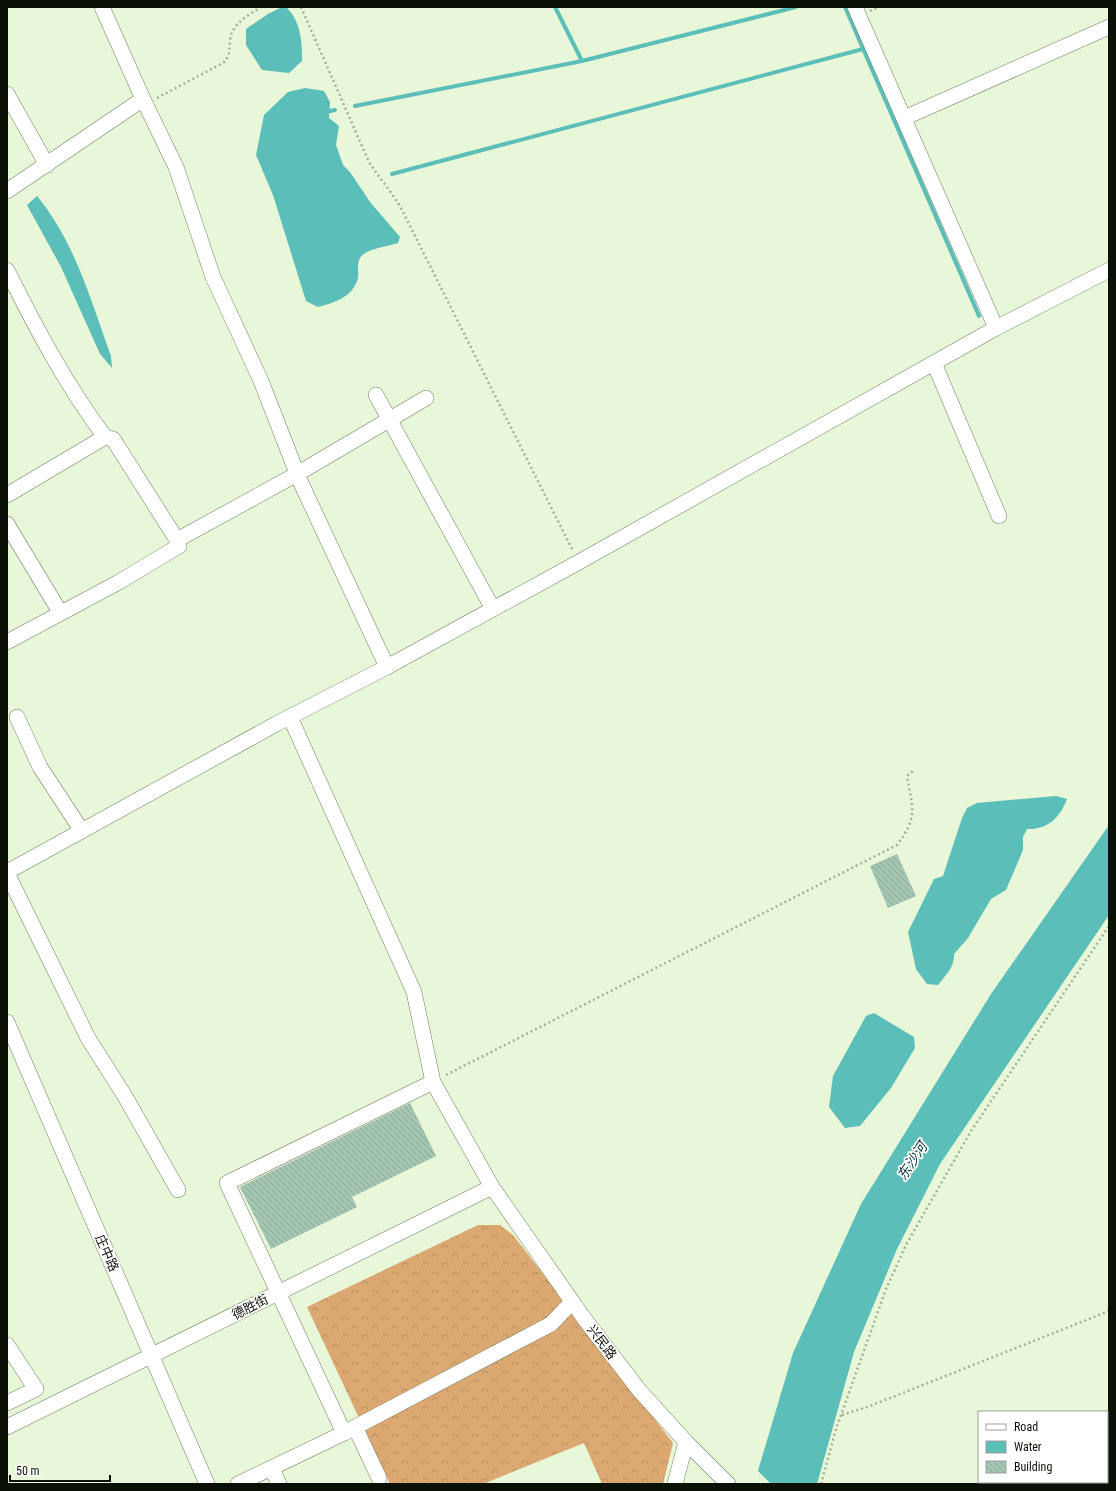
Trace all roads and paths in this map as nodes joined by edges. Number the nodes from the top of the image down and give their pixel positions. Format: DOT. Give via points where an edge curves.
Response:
graph roads {
  1 [pos="102,7"];
  2 [pos="261,7"];
  3 [pos="301,7"];
  4 [pos="855,7"];
  5 [pos="1109,27"];
  6 [pos="7,94"];
  7 [pos="145,102"];
  8 [pos="904,118"];
  9 [pos="47,165"];
  10 [pos="7,191"];
  11 [pos="7,270"];
  12 [pos="1109,270"];
  13 [pos="996,328"];
  14 [pos="934,363"];
  15 [pos="376,395"];
  16 [pos="426,398"];
  17 [pos="388,420"];
  18 [pos="105,437"];
  19 [pos="297,474"];
  20 [pos="7,495"];
  21 [pos="998,516"];
  22 [pos="7,524"];
  23 [pos="177,540"];
  24 [pos="579,562"];
  25 [pos="493,609"];
  26 [pos="60,612"];
  27 [pos="7,642"];
  28 [pos="387,667"];
  29 [pos="17,717"];
  30 [pos="290,717"];
  31 [pos="914,770"];
  32 [pos="82,831"];
  33 [pos="7,873"];
  34 [pos="1109,926"];
  35 [pos="7,1022"];
  36 [pos="433,1082"];
  37 [pos="492,1187"];
  38 [pos="178,1190"];
  39 [pos="278,1293"];
  40 [pos="572,1302"];
  41 [pos="1109,1311"];
  42 [pos="7,1345"];
  43 [pos="152,1356"];
  44 [pos="7,1403"];
  45 [pos="842,1415"];
  46 [pos="7,1427"];
  47 [pos="350,1430"];
  48 [pos="686,1442"];
  49 [pos="272,1469"];
  50 [pos="379,1478"];
  51 [pos="206,1484"];
  52 [pos="238,1484"];
  53 [pos="279,1484"];
  54 [pos="675,1484"];
  55 [pos="728,1484"];
  56 [pos="821,1484"];
  1 -- 7 [label="street"];
  2 -- 7 [label="path" via="234,28 228,58 223,64"];
  3 -- 24 [label="path" via="369,162 401,208"];
  4 -- 8 [label="street"];
  5 -- 8 [label="street"];
  6 -- 9 [label="street"];
  7 -- 9 [label="street"];
  7 -- 19 [label="street" via="176,167 213,277 261,381"];
  8 -- 13 [label="street"];
  9 -- 10 [label="street"];
  11 -- 18 [label="street" via="39,334"];
  12 -- 13 [label="street"];
  13 -- 14 [label="street"];
  14 -- 21 [label="street"];
  14 -- 24 [label="street"];
  15 -- 17 [label="street"];
  16 -- 17 [label="street"];
  17 -- 19 [label="street"];
  17 -- 25 [label="street"];
  18 -- 20 [label="street"];
  18 -- 23 [label="street" via="113,439"];
  19 -- 23 [label="street"];
  19 -- 28 [label="street"];
  22 -- 26 [label="street"];
  23 -- 26 [label="street" via="179,546 119,582"];
  24 -- 25 [label="street"];
  25 -- 28 [label="street"];
  26 -- 27 [label="street"];
  28 -- 30 [label="street"];
  29 -- 32 [label="street" via="40,767"];
  30 -- 32 [label="street"];
  30 -- 36 [label="street, 兴民路" via="414,992"];
  31 -- 36 [label="path" via="907,776 913,812 907,831 897,845"];
  32 -- 33 [label="street"];
  33 -- 38 [label="street" via="88,1038 126,1098"];
  34 -- 45 [label="path" via="971,1131 906,1245 886,1289"];
  35 -- 43 [label="street, 庄中路"];
  36 -- 37 [label="street, 兴民路"];
  36 -- 39 [label="street" via="227,1183"];
  37 -- 39 [label="street, 德胜街"];
  37 -- 40 [label="street, 兴民路"];
  39 -- 43 [label="street, 德胜街"];
  39 -- 47 [label="street"];
  40 -- 47 [label="street" via="551,1324"];
  40 -- 48 [label="street, 兴民路" via="639,1390"];
  41 -- 45 [label="path"];
  42 -- 44 [label="street" via="36,1389"];
  43 -- 46 [label="street, 德胜街"];
  43 -- 51 [label="street, 庄中路"];
  45 -- 56 [label="path"];
  47 -- 49 [label="street"];
  47 -- 50 [label="street"];
  48 -- 54 [label="street"];
  48 -- 55 [label="street, 兴民路"];
  49 -- 52 [label="street"];
  49 -- 53 [label="street"];
}
